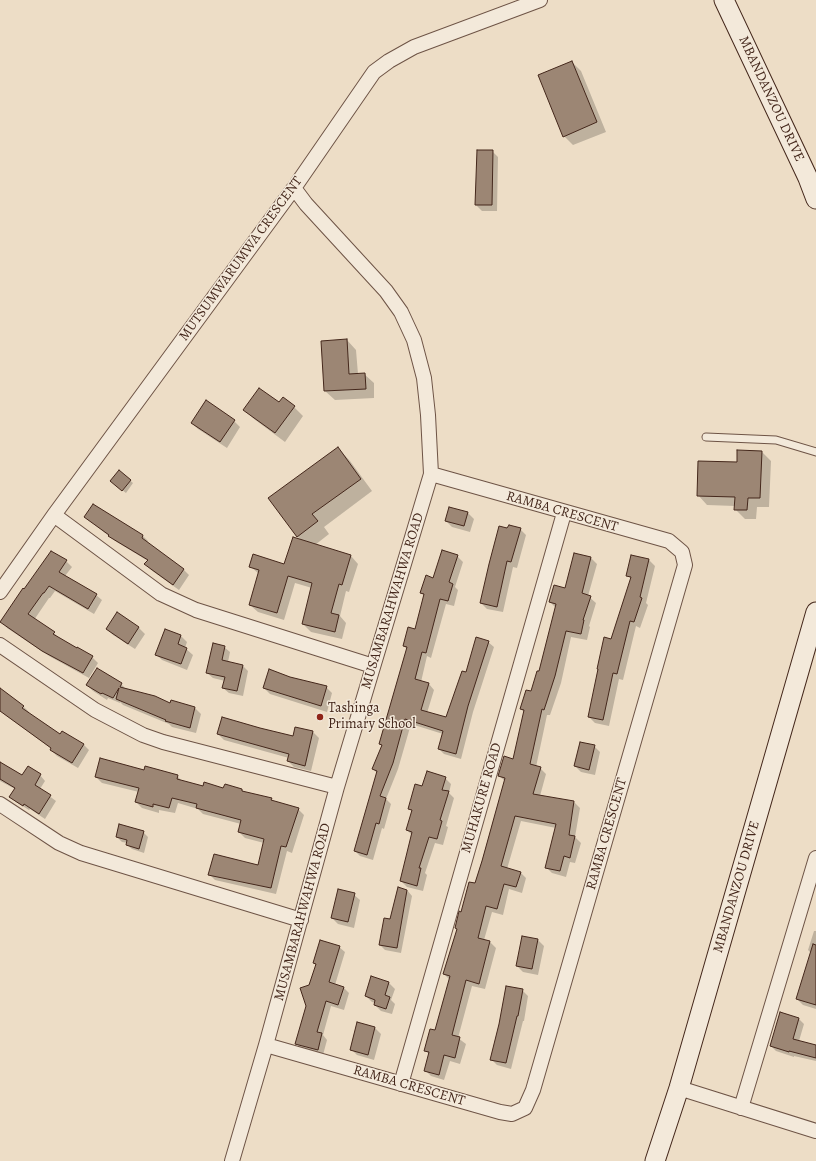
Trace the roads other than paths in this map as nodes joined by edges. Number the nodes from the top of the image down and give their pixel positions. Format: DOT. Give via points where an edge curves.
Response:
graph roads {
  1 [pos="540,0"];
  2 [pos="724,0"];
  3 [pos="294,188"];
  4 [pos="816,199"];
  5 [pos="706,437"];
  6 [pos="816,452"];
  7 [pos="431,474"];
  8 [pos="564,513"];
  9 [pos="54,516"];
  10 [pos="0,592"];
  11 [pos="816,612"];
  12 [pos="0,645"];
  13 [pos="373,666"];
  14 [pos="338,787"];
  15 [pos="0,804"];
  16 [pos="816,858"];
  17 [pos="301,920"];
  18 [pos="266,1045"];
  19 [pos="401,1084"];
  20 [pos="679,1088"];
  21 [pos="741,1108"];
  22 [pos="816,1131"];
  23 [pos="232,1161"];
  24 [pos="655,1161"];
  1 -- 3 [label="street, MUTSUMWARUMWA CRESCENT" via="414,47 374,72"];
  2 -- 4 [label="street, MBANDANZOU DRIVE"];
  3 -- 7 [label="street, MUSAMBARAHWAHWA ROAD" via="386,291 401,312 414,340 424,378"];
  3 -- 9 [label="street, MUTSUMWARUMWA CRESCENT"];
  5 -- 6 [label="lane" via="776,440"];
  7 -- 8 [label="street, RAMBA CRESCENT"];
  7 -- 13 [label="street, MUSAMBARAHWAHWA ROAD"];
  8 -- 19 [label="street, MUHAKURE ROAD"];
  8 -- 19 [label="street, RAMBA CRESCENT" via="669,541 682,552 685,565 533,1090 525,1108 512,1114 500,1112"];
  9 -- 10 [label="street, MUTSUMWARUMWA CRESCENT"];
  9 -- 13 [label="street" via="161,594 196,610"];
  11 -- 20 [label="street, MBANDANZOU DRIVE"];
  12 -- 14 [label="street" via="95,710 143,735"];
  13 -- 14 [label="street, MUSAMBARAHWAHWA ROAD"];
  14 -- 17 [label="street, MUSAMBARAHWAHWA ROAD"];
  15 -- 17 [label="street" via="59,843 81,854"];
  16 -- 21 [label="street"];
  17 -- 18 [label="street, MUSAMBARAHWAHWA ROAD"];
  18 -- 19 [label="street, RAMBA CRESCENT"];
  18 -- 23 [label="street, MUSAMBARAHWAHWA ROAD"];
  20 -- 21 [label="street"];
  20 -- 24 [label="street, MBANDANZOU DRIVE"];
  21 -- 22 [label="street"];
}
